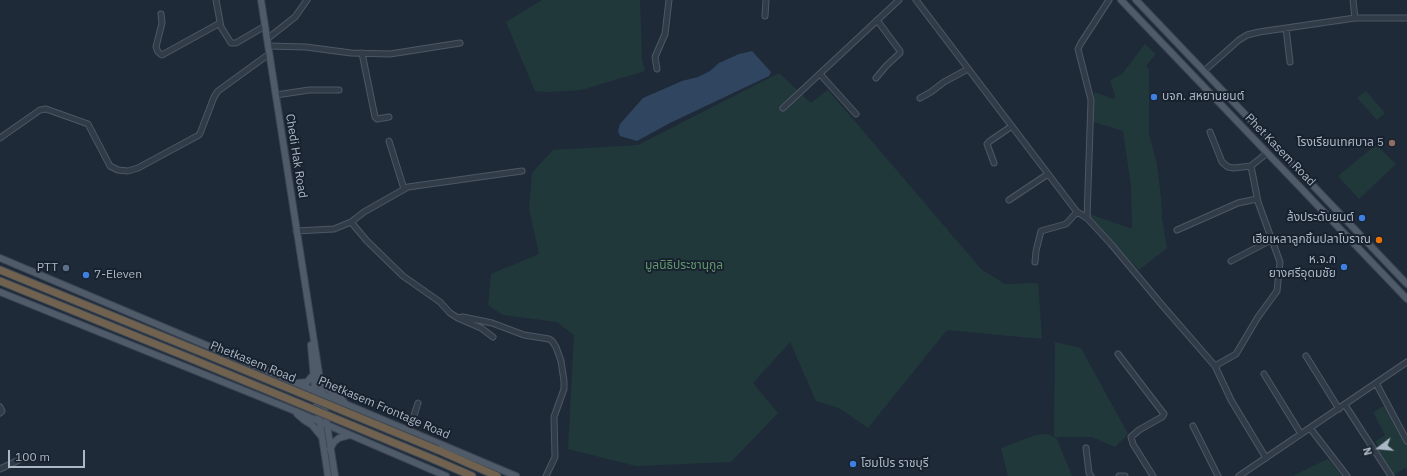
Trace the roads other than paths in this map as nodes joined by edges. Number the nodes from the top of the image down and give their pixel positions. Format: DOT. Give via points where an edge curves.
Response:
graph roads {
  1 [pos="216,0"];
  2 [pos="261,0"];
  3 [pos="306,0"];
  4 [pos="669,0"];
  5 [pos="766,0"];
  6 [pos="899,0"];
  7 [pos="916,0"];
  8 [pos="1109,0"];
  9 [pos="1121,0"];
  10 [pos="1353,0"];
  11 [pos="1140,1"];
  12 [pos="161,14"];
  13 [pos="766,16"];
  14 [pos="1355,18"];
  15 [pos="1407,18"];
  16 [pos="877,20"];
  17 [pos="220,23"];
  18 [pos="265,26"];
  19 [pos="1286,28"];
  20 [pos="268,43"];
  21 [pos="460,43"];
  22 [pos="362,53"];
  23 [pos="269,54"];
  24 [pos="1290,62"];
  25 [pos="657,69"];
  26 [pos="968,69"];
  27 [pos="1204,71"];
  28 [pos="820,74"];
  29 [pos="876,78"];
  30 [pos="339,90"];
  31 [pos="276,95"];
  32 [pos="920,98"];
  33 [pos="783,108"];
  34 [pos="856,114"];
  35 [pos="389,117"];
  36 [pos="1012,126"];
  37 [pos="1210,132"];
  38 [pos="0,138"];
  39 [pos="389,141"];
  40 [pos="1267,153"];
  41 [pos="994,163"];
  42 [pos="1251,166"];
  43 [pos="522,171"];
  44 [pos="1048,174"];
  45 [pos="404,189"];
  46 [pos="1257,199"];
  47 [pos="1009,200"];
  48 [pos="1077,212"];
  49 [pos="1087,218"];
  50 [pos="351,222"];
  51 [pos="1177,230"];
  52 [pos="296,231"];
  53 [pos="1271,240"];
  54 [pos="0,258"];
  55 [pos="1231,261"];
  56 [pos="1035,262"];
  57 [pos="0,269"];
  58 [pos="0,282"];
  59 [pos="1407,284"];
  60 [pos="0,292"];
  61 [pos="1407,299"];
  62 [pos="309,316"];
  63 [pos="458,318"];
  64 [pos="493,337"];
  65 [pos="1118,354"];
  66 [pos="1306,356"];
  67 [pos="1407,362"];
  68 [pos="1215,366"];
  69 [pos="1264,374"];
  70 [pos="313,375"];
  71 [pos="320,380"];
  72 [pos="1376,383"];
  73 [pos="296,384"];
  74 [pos="315,392"];
  75 [pos="322,394"];
  76 [pos="418,402"];
  77 [pos="347,405"];
  78 [pos="1345,405"];
  79 [pos="0,407"];
  80 [pos="1339,409"];
  81 [pos="295,411"];
  82 [pos="0,413"];
  83 [pos="320,422"];
  84 [pos="326,425"];
  85 [pos="1193,426"];
  86 [pos="1310,428"];
  87 [pos="409,430"];
  88 [pos="1301,434"];
  89 [pos="350,435"];
  90 [pos="322,437"];
  91 [pos="1407,441"];
  92 [pos="1086,448"];
  93 [pos="330,449"];
  94 [pos="1266,458"];
  95 [pos="21,459"];
  96 [pos="0,469"];
  97 [pos="328,476"];
  98 [pos="335,476"];
  99 [pos="446,476"];
  100 [pos="472,476"];
  101 [pos="497,476"];
  102 [pos="516,476"];
  103 [pos="546,476"];
  104 [pos="1091,476"];
  105 [pos="1119,476"];
  106 [pos="1125,476"];
  107 [pos="1153,476"];
  108 [pos="1218,476"];
  109 [pos="1238,476"];
  110 [pos="1347,476"];
  111 [pos="1391,476"];
  1 -- 17 [label="street"];
  2 -- 18 [label="main road, Chedi Hak Road"];
  3 -- 20 [label="street" via="295,17"];
  4 -- 25 [label="street" via="665,34 655,57"];
  5 -- 13 [label="street"];
  6 -- 16 [label="street"];
  7 -- 26 [label="street"];
  8 -- 49 [label="street" via="1078,49 1091,100"];
  9 -- 40 [label="main road, Phet Kasem Road"];
  10 -- 14 [label="street"];
  11 -- 27 [label="main road, Phet Kasem Road"];
  12 -- 17 [label="street" via="162,23 156,47 162,56"];
  14 -- 15 [label="street"];
  14 -- 19 [label="street"];
  16 -- 28 [label="street"];
  16 -- 29 [label="street" via="900,53"];
  17 -- 18 [label="street" via="233,44"];
  18 -- 20 [label="main road, Chedi Hak Road"];
  19 -- 24 [label="street"];
  19 -- 27 [label="street" via="1243,37"];
  20 -- 22 [label="street"];
  20 -- 23 [label="main road, Chedi Hak Road"];
  21 -- 22 [label="street" via="390,54"];
  22 -- 35 [label="street" via="375,117"];
  23 -- 31 [label="main road, Chedi Hak Road"];
  23 -- 38 [label="street" via="218,91 199,135 138,168 128,171 110,166 88,124 46,109 40,110"];
  26 -- 32 [label="street"];
  26 -- 36 [label="street"];
  27 -- 59 [label="main road, Phet Kasem Road"];
  28 -- 33 [label="street"];
  28 -- 34 [label="street"];
  30 -- 31 [label="street" via="309,90"];
  31 -- 52 [label="main road, Chedi Hak Road"];
  36 -- 41 [label="street" via="987,144"];
  36 -- 44 [label="street"];
  37 -- 42 [label="street" via="1222,162 1228,167"];
  39 -- 45 [label="street"];
  40 -- 42 [label="street"];
  40 -- 61 [label="main road, Phet Kasem Road"];
  42 -- 46 [label="street"];
  43 -- 45 [label="street"];
  44 -- 47 [label="street"];
  44 -- 48 [label="street"];
  45 -- 50 [label="street"];
  46 -- 51 [label="street" via="1238,203"];
  46 -- 53 [label="street"];
  48 -- 49 [label="street"];
  48 -- 56 [label="street" via="1066,224 1041,231"];
  49 -- 68 [label="street"];
  50 -- 52 [label="street" via="334,229"];
  50 -- 63 [label="street" via="403,276"];
  52 -- 62 [label="main road, Chedi Hak Road"];
  53 -- 55 [label="street"];
  53 -- 68 [label="street" via="1280,262 1277,291 1236,354"];
  54 -- 73 [label="main road, Phetkasem Frontage Road"];
  57 -- 101 [label="highway, Phetkasem Road, bridge"];
  58 -- 100 [label="highway, Phetkasem Road, bridge"];
  60 -- 81 [label="main road"];
  62 -- 70 [label="main road, Chedi Hak Road"];
  62 -- 71 [label="main road, Chedi Hak Road"];
  63 -- 64 [label="street" via="481,328"];
  63 -- 103 [label="street" via="492,323 524,335 549,339 556,347 561,361 564,389 554,417 555,457"];
  65 -- 107 [label="street" via="1164,414 1131,438"];
  66 -- 80 [label="street"];
  67 -- 72 [label="street"];
  68 -- 94 [label="street" via="1231,400"];
  69 -- 88 [label="street"];
  70 -- 73 [label="main road" via="307,382"];
  70 -- 74 [label="main road, Chedi Hak Road"];
  71 -- 75 [label="main road, Chedi Hak Road"];
  71 -- 77 [label="main road"];
  72 -- 78 [label="street"];
  72 -- 91 [label="street"];
  73 -- 74 [label="main road, Phetkasem Frontage Road"];
  74 -- 75 [label="main road, Phetkasem Frontage Road"];
  74 -- 83 [label="main road, Chedi Hak Road"];
  75 -- 77 [label="main road, Phetkasem Frontage Road"];
  75 -- 84 [label="main road, Chedi Hak Road"];
  76 -- 87 [label="street"];
  77 -- 87 [label="main road, Phetkasem Frontage Road"];
  78 -- 80 [label="street"];
  78 -- 111 [label="street"];
  79 -- 82 [label="street"];
  80 -- 86 [label="street"];
  81 -- 83 [label="main road"];
  81 -- 90 [label="main road"];
  83 -- 84 [label="main road"];
  83 -- 90 [label="main road, Chedi Hak Road"];
  84 -- 89 [label="main road"];
  84 -- 93 [label="main road, Chedi Hak Road"];
  85 -- 108 [label="street"];
  86 -- 88 [label="street"];
  86 -- 110 [label="street"];
  87 -- 102 [label="main road, Phetkasem Frontage Road"];
  88 -- 94 [label="street"];
  89 -- 93 [label="main road" via="339,438"];
  89 -- 99 [label="main road"];
  90 -- 97 [label="main road, Chedi Hak Road"];
  92 -- 104 [label="street"];
  93 -- 98 [label="main road, Chedi Hak Road"];
  94 -- 109 [label="street"];
  95 -- 96 [label="street"];
  105 -- 106 [label="street"];
}
